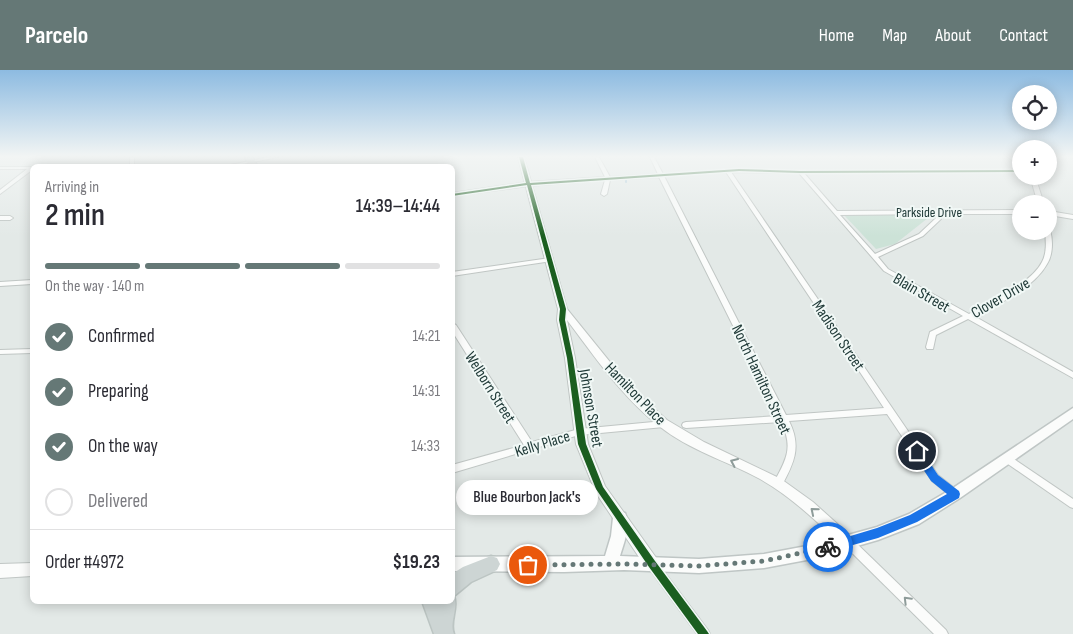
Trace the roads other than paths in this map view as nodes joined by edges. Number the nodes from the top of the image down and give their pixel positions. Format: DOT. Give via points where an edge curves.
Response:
graph roads {
  1 [pos="12,183"];
  2 [pos="539,183"];
  3 [pos="607,183"];
  4 [pos="666,183"];
  5 [pos="736,183"];
  6 [pos="810,183"];
  7 [pos="528,184"];
  8 [pos="0,192"];
  9 [pos="604,194"];
  10 [pos="455,195"];
  11 [pos="937,212"];
  12 [pos="1012,212"];
  13 [pos="836,213"];
  14 [pos="1057,214"];
  15 [pos="1073,217"];
  16 [pos="0,218"];
  17 [pos="10,218"];
  18 [pos="1048,240"];
  19 [pos="874,257"];
  20 [pos="550,260"];
  21 [pos="455,274"];
  22 [pos="30,282"];
  23 [pos="0,284"];
  24 [pos="563,309"];
  25 [pos="966,317"];
  26 [pos="455,331"];
  27 [pos="566,339"];
  28 [pos="930,347"];
  29 [pos="594,349"];
  30 [pos="30,351"];
  31 [pos="0,352"];
  32 [pos="1073,375"];
  33 [pos="890,411"];
  34 [pos="1073,413"];
  35 [pos="783,419"];
  36 [pos="664,424"];
  37 [pos="686,425"];
  38 [pos="579,432"];
  39 [pos="530,448"];
  40 [pos="1008,459"];
  41 [pos="455,468"];
  42 [pos="778,484"];
  43 [pos="955,494"];
  44 [pos="1073,504"];
  45 [pos="620,518"];
  46 [pos="848,542"];
  47 [pos="455,564"];
  48 [pos="491,564"];
  49 [pos="610,564"];
  50 [pos="652,564"];
  51 [pos="30,570"];
  52 [pos="0,571"];
  53 [pos="455,584"];
  54 [pos="432,604"];
  55 [pos="447,604"];
  56 [pos="443,632"];
  57 [pos="704,634"];
  58 [pos="942,634"];
  1 -- 8 [label="street"];
  2 -- 7 [label="street"];
  3 -- 9 [label="street"];
  4 -- 35 [label="street, North Hamilton Street"];
  5 -- 33 [label="street, Madison Street"];
  6 -- 13 [label="street, Blain Street"];
  7 -- 10 [label="street"];
  7 -- 20 [label="street, Johnson Street"];
  11 -- 12 [label="street, Parkside Drive"];
  11 -- 13 [label="street, Parkside Drive"];
  11 -- 19 [label="street" via="939,218 921,235"];
  13 -- 19 [label="street, Blain Street"];
  14 -- 15 [label="street"];
  16 -- 17 [label="street"];
  18 -- 25 [label="street, Clover Drive" via="1045,264 1034,277"];
  19 -- 25 [label="street, Blain Street" via="893,275"];
  20 -- 21 [label="street"];
  20 -- 24 [label="street, Johnson Street"];
  22 -- 23 [label="street"];
  24 -- 27 [label="street, Johnson Street"];
  24 -- 29 [label="street, Hamilton Place"];
  25 -- 28 [label="street, Clover Drive" via="933,334"];
  25 -- 32 [label="street, Blain Street"];
  26 -- 39 [label="street, Welborn Street"];
  27 -- 29 [label="street" via="580,340"];
  27 -- 38 [label="street, Johnson Street"];
  29 -- 36 [label="street, Hamilton Place"];
  30 -- 31 [label="street"];
  33 -- 35 [label="street"];
  33 -- 43 [label="street, Madison Street" via="934,478"];
  34 -- 40 [label="main road"];
  35 -- 37 [label="street"];
  35 -- 42 [label="street, North Hamilton Street" via="789,430 792,458"];
  36 -- 38 [label="street, Kelly Place"];
  42 -- 36 [label="street, Hamilton Place, one-way" via="695,444"];
  38 -- 39 [label="street, Kelly Place"];
  38 -- 45 [label="street, Johnson Street" via="600,489"];
  39 -- 41 [label="street, Kelly Place"];
  40 -- 43 [label="main road"];
  40 -- 44 [label="street"];
  46 -- 42 [label="street, one-way"];
  43 -- 46 [label="main road" via="914,518"];
  45 -- 49 [label="main road" via="619,536"];
  45 -- 50 [label="street, Johnson Street"];
  46 -- 50 [label="main road" via="764,561 699,566"];
  58 -- 46 [label="street, one-way"];
  47 -- 48 [label="main road"];
  48 -- 49 [label="main road"];
  48 -- 53 [label="main road" via="471,571"];
  49 -- 50 [label="main road"];
  50 -- 57 [label="street, Johnson Street"];
  51 -- 52 [label="street"];
  54 -- 56 [label="main road"];
  55 -- 56 [label="main road"];
}
